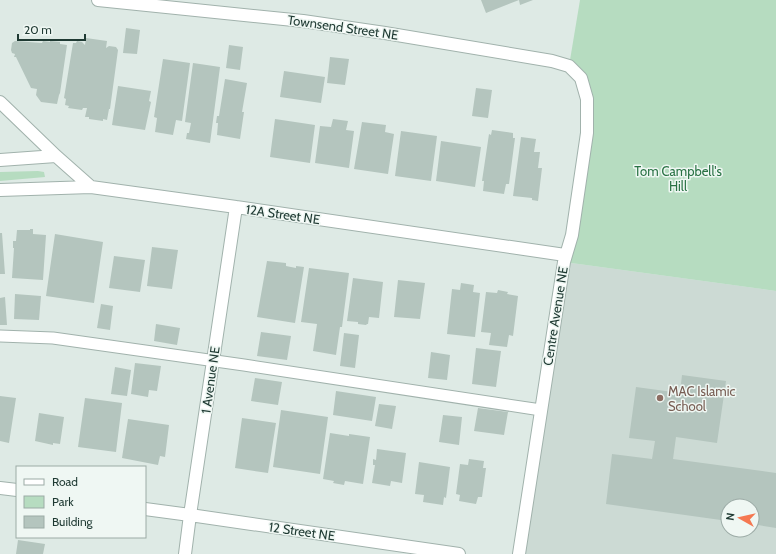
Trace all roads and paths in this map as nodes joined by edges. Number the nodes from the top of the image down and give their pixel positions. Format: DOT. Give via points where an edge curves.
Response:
graph roads {
  1 [pos="98,0"];
  2 [pos="581,78"];
  3 [pos="0,102"];
  4 [pos="56,156"];
  5 [pos="0,160"];
  6 [pos="92,187"];
  7 [pos="0,190"];
  8 [pos="236,207"];
  9 [pos="565,255"];
  10 [pos="0,336"];
  11 [pos="213,360"];
  12 [pos="541,410"];
  13 [pos="0,488"];
  14 [pos="16,490"];
  15 [pos="146,509"];
  16 [pos="190,515"];
  17 [pos="185,554"];
  18 [pos="459,554"];
  19 [pos="519,554"];
  1 -- 2 [label="street, Townsend Street NE" via="385,32 552,61 569,66"];
  2 -- 9 [label="street, Centre Avenue NE" via="587,99 587,132 572,235"];
  3 -- 4 [label="street"];
  4 -- 5 [label="street"];
  4 -- 6 [label="street"];
  6 -- 7 [label="street, 12A Street NE"];
  6 -- 8 [label="street, 12A Street NE"];
  8 -- 9 [label="street, 12A Street NE"];
  8 -- 11 [label="street, 1 Avenue NE"];
  9 -- 12 [label="street, Centre Avenue NE"];
  10 -- 11 [label="lane" via="53,338"];
  11 -- 12 [label="lane"];
  11 -- 16 [label="street, 1 Avenue NE"];
  12 -- 19 [label="street, Centre Avenue NE"];
  13 -- 14 [label="street"];
  15 -- 16 [label="street, 12 Street NE"];
  16 -- 17 [label="street, 1 Avenue NE"];
  16 -- 18 [label="street, 12 Street NE"];
}
